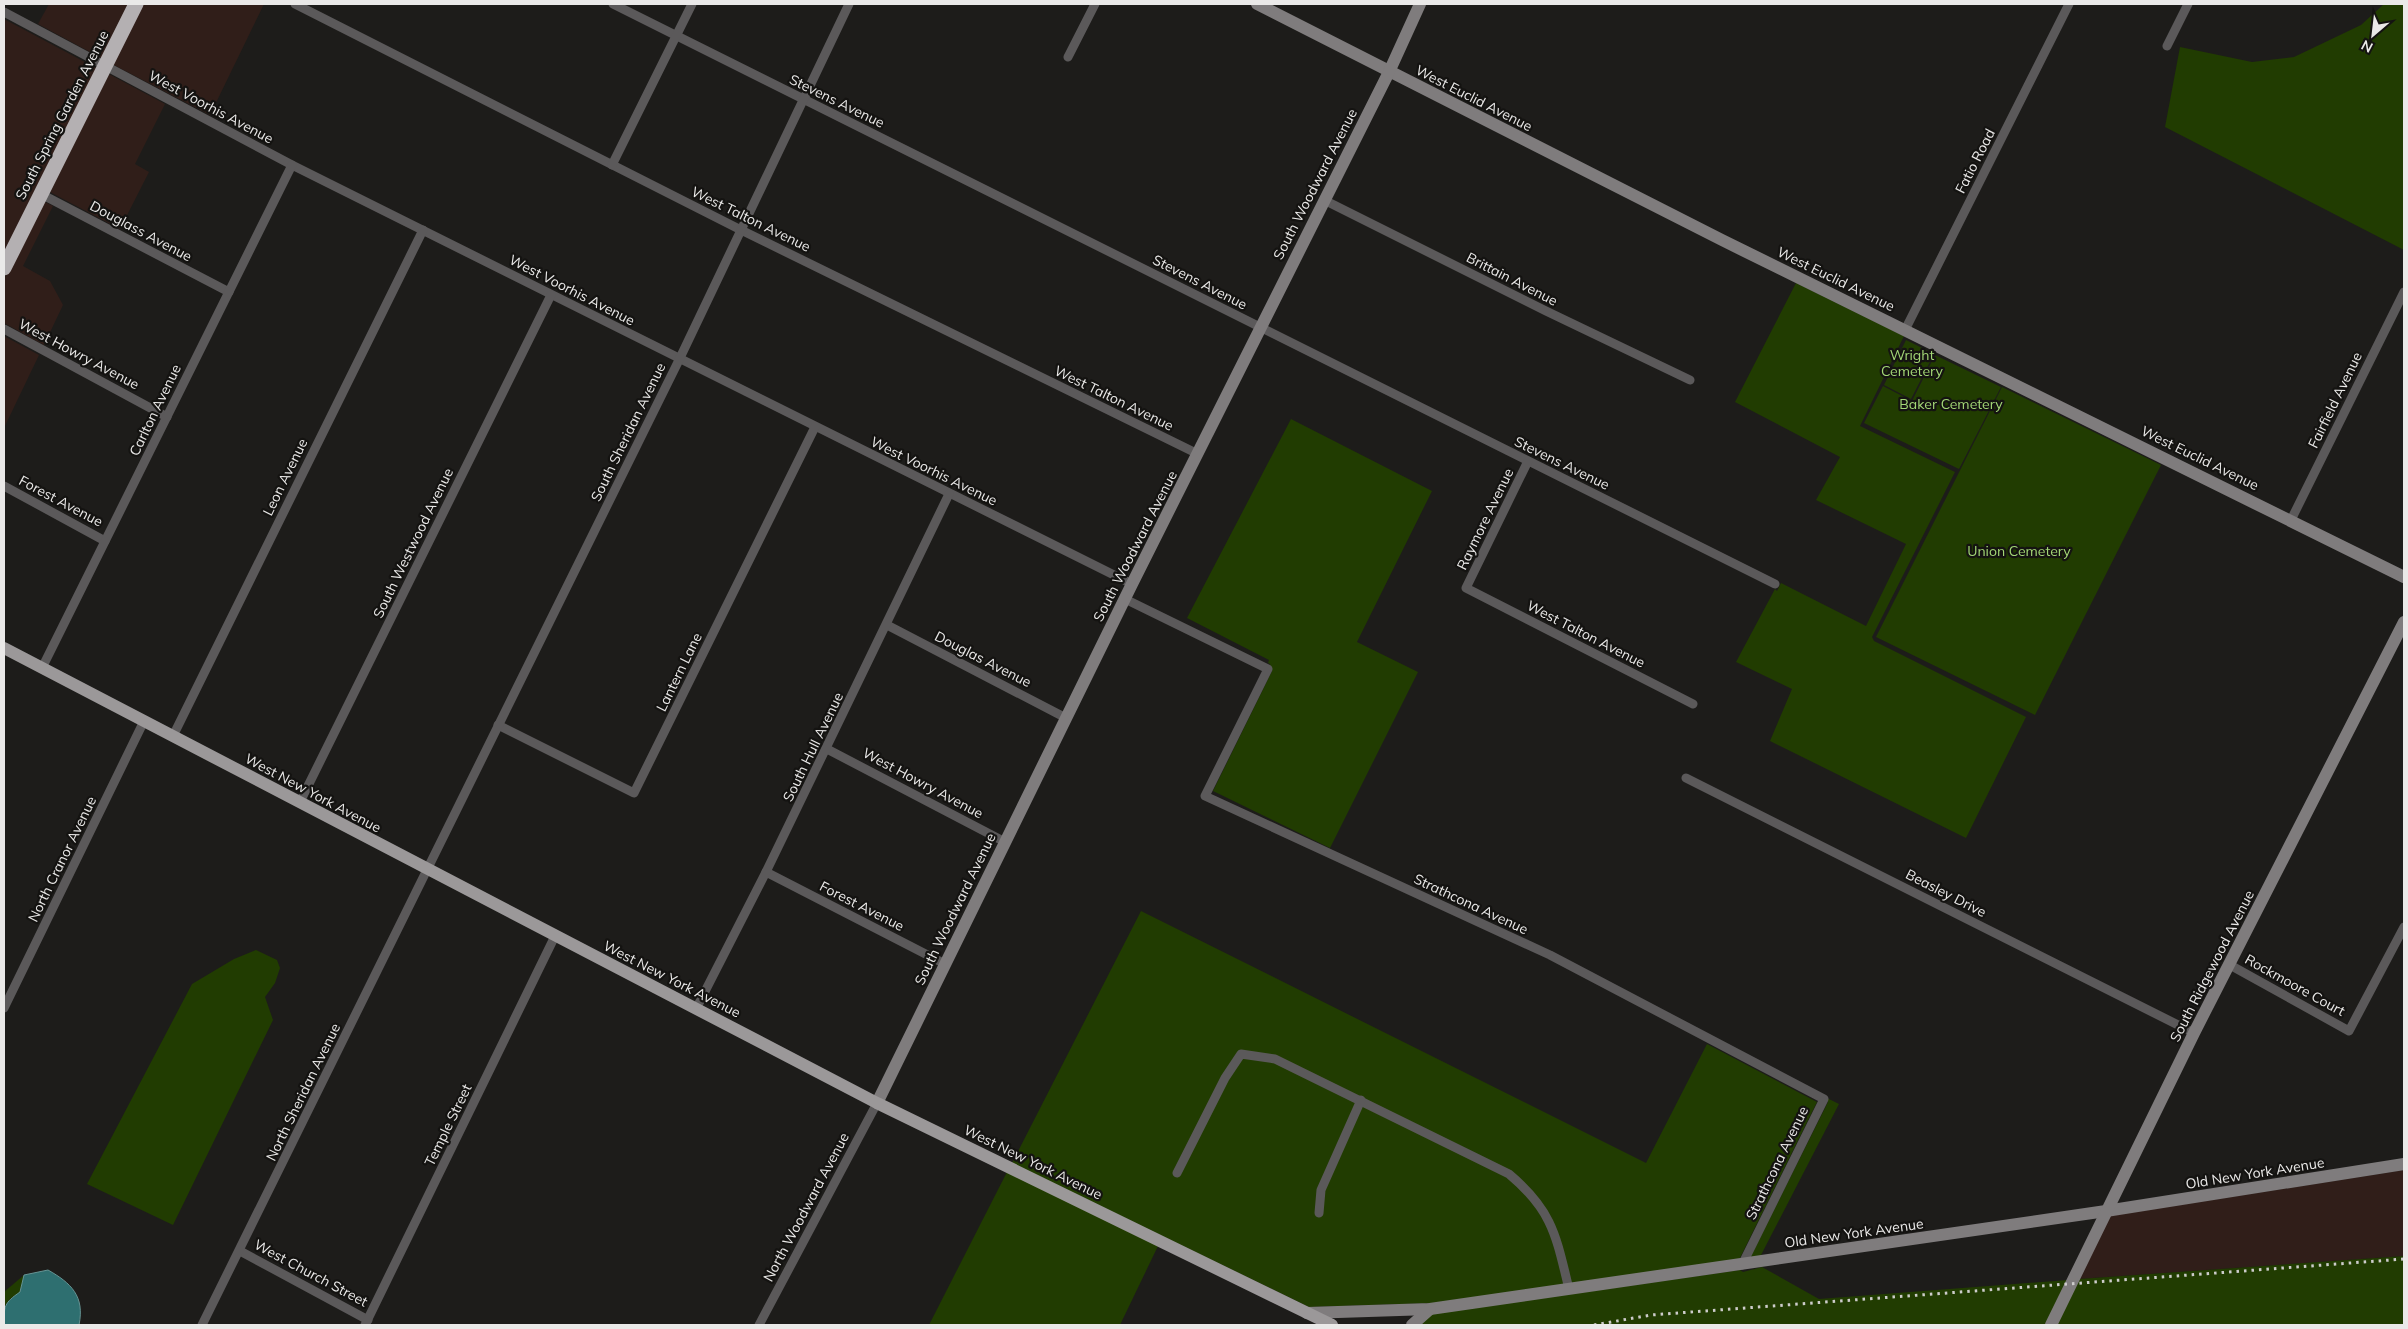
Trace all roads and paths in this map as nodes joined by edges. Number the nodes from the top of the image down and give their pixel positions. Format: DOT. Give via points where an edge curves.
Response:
graph roads {
  1 [pos="136,4"];
  2 [pos="295,4"];
  3 [pos="612,4"];
  4 [pos="692,4"];
  5 [pos="849,4"];
  6 [pos="1095,4"];
  7 [pos="1257,4"];
  8 [pos="1420,4"];
  9 [pos="2069,4"];
  10 [pos="2188,4"];
  11 [pos="4,12"];
  12 [pos="676,35"];
  13 [pos="2167,46"];
  14 [pos="1068,57"];
  15 [pos="105,66"];
  16 [pos="1388,72"];
  17 [pos="803,99"];
  18 [pos="292,165"];
  19 [pos="612,165"];
  20 [pos="41,194"];
  21 [pos="1324,200"];
  22 [pos="423,230"];
  23 [pos="741,230"];
  24 [pos="4,268"];
  25 [pos="229,292"];
  26 [pos="2404,292"];
  27 [pos="551,295"];
  28 [pos="1260,328"];
  29 [pos="4,329"];
  30 [pos="1905,330"];
  31 [pos="679,360"];
  32 [pos="1690,380"];
  33 [pos="167,417"];
  34 [pos="815,427"];
  35 [pos="1198,454"];
  36 [pos="1528,461"];
  37 [pos="4,486"];
  38 [pos="949,494"];
  39 [pos="2291,520"];
  40 [pos="105,540"];
  41 [pos="2404,577"];
  42 [pos="1132,584"];
  43 [pos="1775,584"];
  44 [pos="1466,588"];
  45 [pos="1125,599"];
  46 [pos="2404,622"];
  47 [pos="887,625"];
  48 [pos="4,648"];
  49 [pos="42,668"];
  50 [pos="1694,704"];
  51 [pos="1066,718"];
  52 [pos="144,721"];
  53 [pos="498,725"];
  54 [pos="172,736"];
  55 [pos="827,749"];
  56 [pos="1686,778"];
  57 [pos="300,802"];
  58 [pos="1005,842"];
  59 [pos="428,870"];
  60 [pos="766,872"];
  61 [pos="2404,927"];
  62 [pos="555,936"];
  63 [pos="944,964"];
  64 [pos="2230,965"];
  65 [pos="4,1008"];
  66 [pos="696,1009"];
  67 [pos="2194,1034"];
  68 [pos="1361,1100"];
  69 [pos="877,1102"];
  70 [pos="2404,1164"];
  71 [pos="1177,1173"];
  72 [pos="2106,1212"];
  73 [pos="1319,1213"];
  74 [pos="240,1251"];
  75 [pos="1742,1265"];
  76 [pos="1569,1289"];
  77 [pos="1430,1309"];
  78 [pos="1307,1313"];
  79 [pos="367,1323"];
  80 [pos="202,1325"];
  81 [pos="759,1325"];
  82 [pos="1332,1325"];
  83 [pos="1412,1325"];
  84 [pos="2051,1325"];
  1 -- 15 [label="highway, South Spring Garden Avenue"];
  2 -- 19 [label="street, West Talton Avenue"];
  3 -- 12 [label="street, Stevens Avenue"];
  4 -- 12 [label="street"];
  5 -- 17 [label="street, South Sheridan Avenue"];
  6 -- 14 [label="street"];
  7 -- 16 [label="street, West Euclid Avenue"];
  8 -- 16 [label="street, South Woodward Avenue"];
  9 -- 30 [label="street, Fatio Road"];
  10 -- 13 [label="street"];
  11 -- 15 [label="street, West Voorhis Avenue"];
  12 -- 17 [label="street, Stevens Avenue"];
  12 -- 19 [label="street"];
  15 -- 18 [label="street, West Voorhis Avenue"];
  15 -- 20 [label="highway, South Spring Garden Avenue"];
  16 -- 21 [label="street, South Woodward Avenue"];
  16 -- 30 [label="street, West Euclid Avenue"];
  17 -- 23 [label="street, South Sheridan Avenue"];
  17 -- 28 [label="street, Stevens Avenue"];
  18 -- 22 [label="street, West Voorhis Avenue"];
  18 -- 25 [label="street, Carlton Avenue"];
  19 -- 23 [label="street, West Talton Avenue"];
  20 -- 24 [label="highway, South Spring Garden Avenue"];
  20 -- 25 [label="street, Douglass Avenue"];
  21 -- 28 [label="street, South Woodward Avenue"];
  21 -- 32 [label="street, Brittain Avenue"];
  22 -- 27 [label="street, West Voorhis Avenue"];
  22 -- 54 [label="street, Leon Avenue"];
  23 -- 31 [label="street, South Sheridan Avenue"];
  23 -- 35 [label="street, West Talton Avenue"];
  25 -- 33 [label="street, Carlton Avenue"];
  26 -- 39 [label="street, Fairfield Avenue"];
  27 -- 31 [label="street, West Voorhis Avenue"];
  27 -- 57 [label="street, South Westwood Avenue"];
  28 -- 35 [label="street, South Woodward Avenue"];
  28 -- 36 [label="street, Stevens Avenue"];
  29 -- 33 [label="street, West Howry Avenue"];
  30 -- 39 [label="street, West Euclid Avenue"];
  31 -- 34 [label="street, West Voorhis Avenue"];
  31 -- 53 [label="street, South Sheridan Avenue"];
  33 -- 40 [label="street, Carlton Avenue"];
  34 -- 38 [label="street, West Voorhis Avenue"];
  34 -- 53 [label="street, Lantern Lane" via="634,793"];
  35 -- 42 [label="street, South Woodward Avenue"];
  36 -- 43 [label="street, Stevens Avenue"];
  36 -- 44 [label="street, Raymore Avenue"];
  37 -- 40 [label="street, Forest Avenue"];
  38 -- 42 [label="street, West Voorhis Avenue"];
  38 -- 47 [label="street, South Hull Avenue"];
  39 -- 41 [label="street, West Euclid Avenue"];
  40 -- 49 [label="street, Carlton Avenue"];
  42 -- 45 [label="street, South Woodward Avenue"];
  44 -- 50 [label="street, West Talton Avenue"];
  45 -- 51 [label="street, South Woodward Avenue"];
  45 -- 75 [label="street, Strathcona Avenue" via="1268,669 1205,796 1550,956 1824,1099"];
  46 -- 64 [label="street, South Ridgewood Avenue"];
  47 -- 51 [label="street, Douglas Avenue"];
  47 -- 55 [label="street, South Hull Avenue"];
  48 -- 49 [label="main road, West New York Avenue"];
  49 -- 52 [label="main road, West New York Avenue"];
  51 -- 58 [label="street, South Woodward Avenue"];
  52 -- 54 [label="main road, West New York Avenue"];
  52 -- 65 [label="street, North Cranor Avenue"];
  53 -- 59 [label="street, South Sheridan Avenue"];
  54 -- 57 [label="main road, West New York Avenue"];
  55 -- 58 [label="street, West Howry Avenue"];
  55 -- 60 [label="street, South Hull Avenue"];
  56 -- 67 [label="street, Beasley Drive"];
  57 -- 59 [label="main road, West New York Avenue"];
  58 -- 63 [label="street, South Woodward Avenue"];
  59 -- 62 [label="main road, West New York Avenue"];
  59 -- 74 [label="street, North Sheridan Avenue"];
  60 -- 63 [label="street, Forest Avenue"];
  60 -- 66 [label="street, South Hull Avenue"];
  61 -- 64 [label="street, Rockmoore Court" via="2349,1030"];
  62 -- 66 [label="main road, West New York Avenue"];
  62 -- 79 [label="street, Temple Street"];
  63 -- 69 [label="street, South Woodward Avenue"];
  64 -- 67 [label="street, South Ridgewood Avenue"];
  66 -- 69 [label="main road, West New York Avenue"];
  67 -- 72 [label="street, South Ridgewood Avenue"];
  68 -- 71 [label="street" via="1275,1059 1241,1054 1225,1078"];
  68 -- 73 [label="street" via="1321,1190"];
  68 -- 76 [label="street" via="1509,1174 1530,1191 1555,1232"];
  69 -- 78 [label="main road, West New York Avenue"];
  69 -- 81 [label="street, North Woodward Avenue"];
  70 -- 72 [label="street, Old New York Avenue"];
  72 -- 75 [label="street, Old New York Avenue"];
  72 -- 84 [label="street, South Ridgewood Avenue"];
  74 -- 79 [label="street, West Church Street"];
  74 -- 80 [label="street, North Sheridan Avenue"];
  75 -- 76 [label="street, Old New York Avenue"];
  76 -- 77 [label="street, Old New York Avenue"];
  77 -- 78 [label="street, Old New York Avenue"];
  77 -- 83 [label="street"];
  78 -- 82 [label="main road, West New York Avenue"];
}
